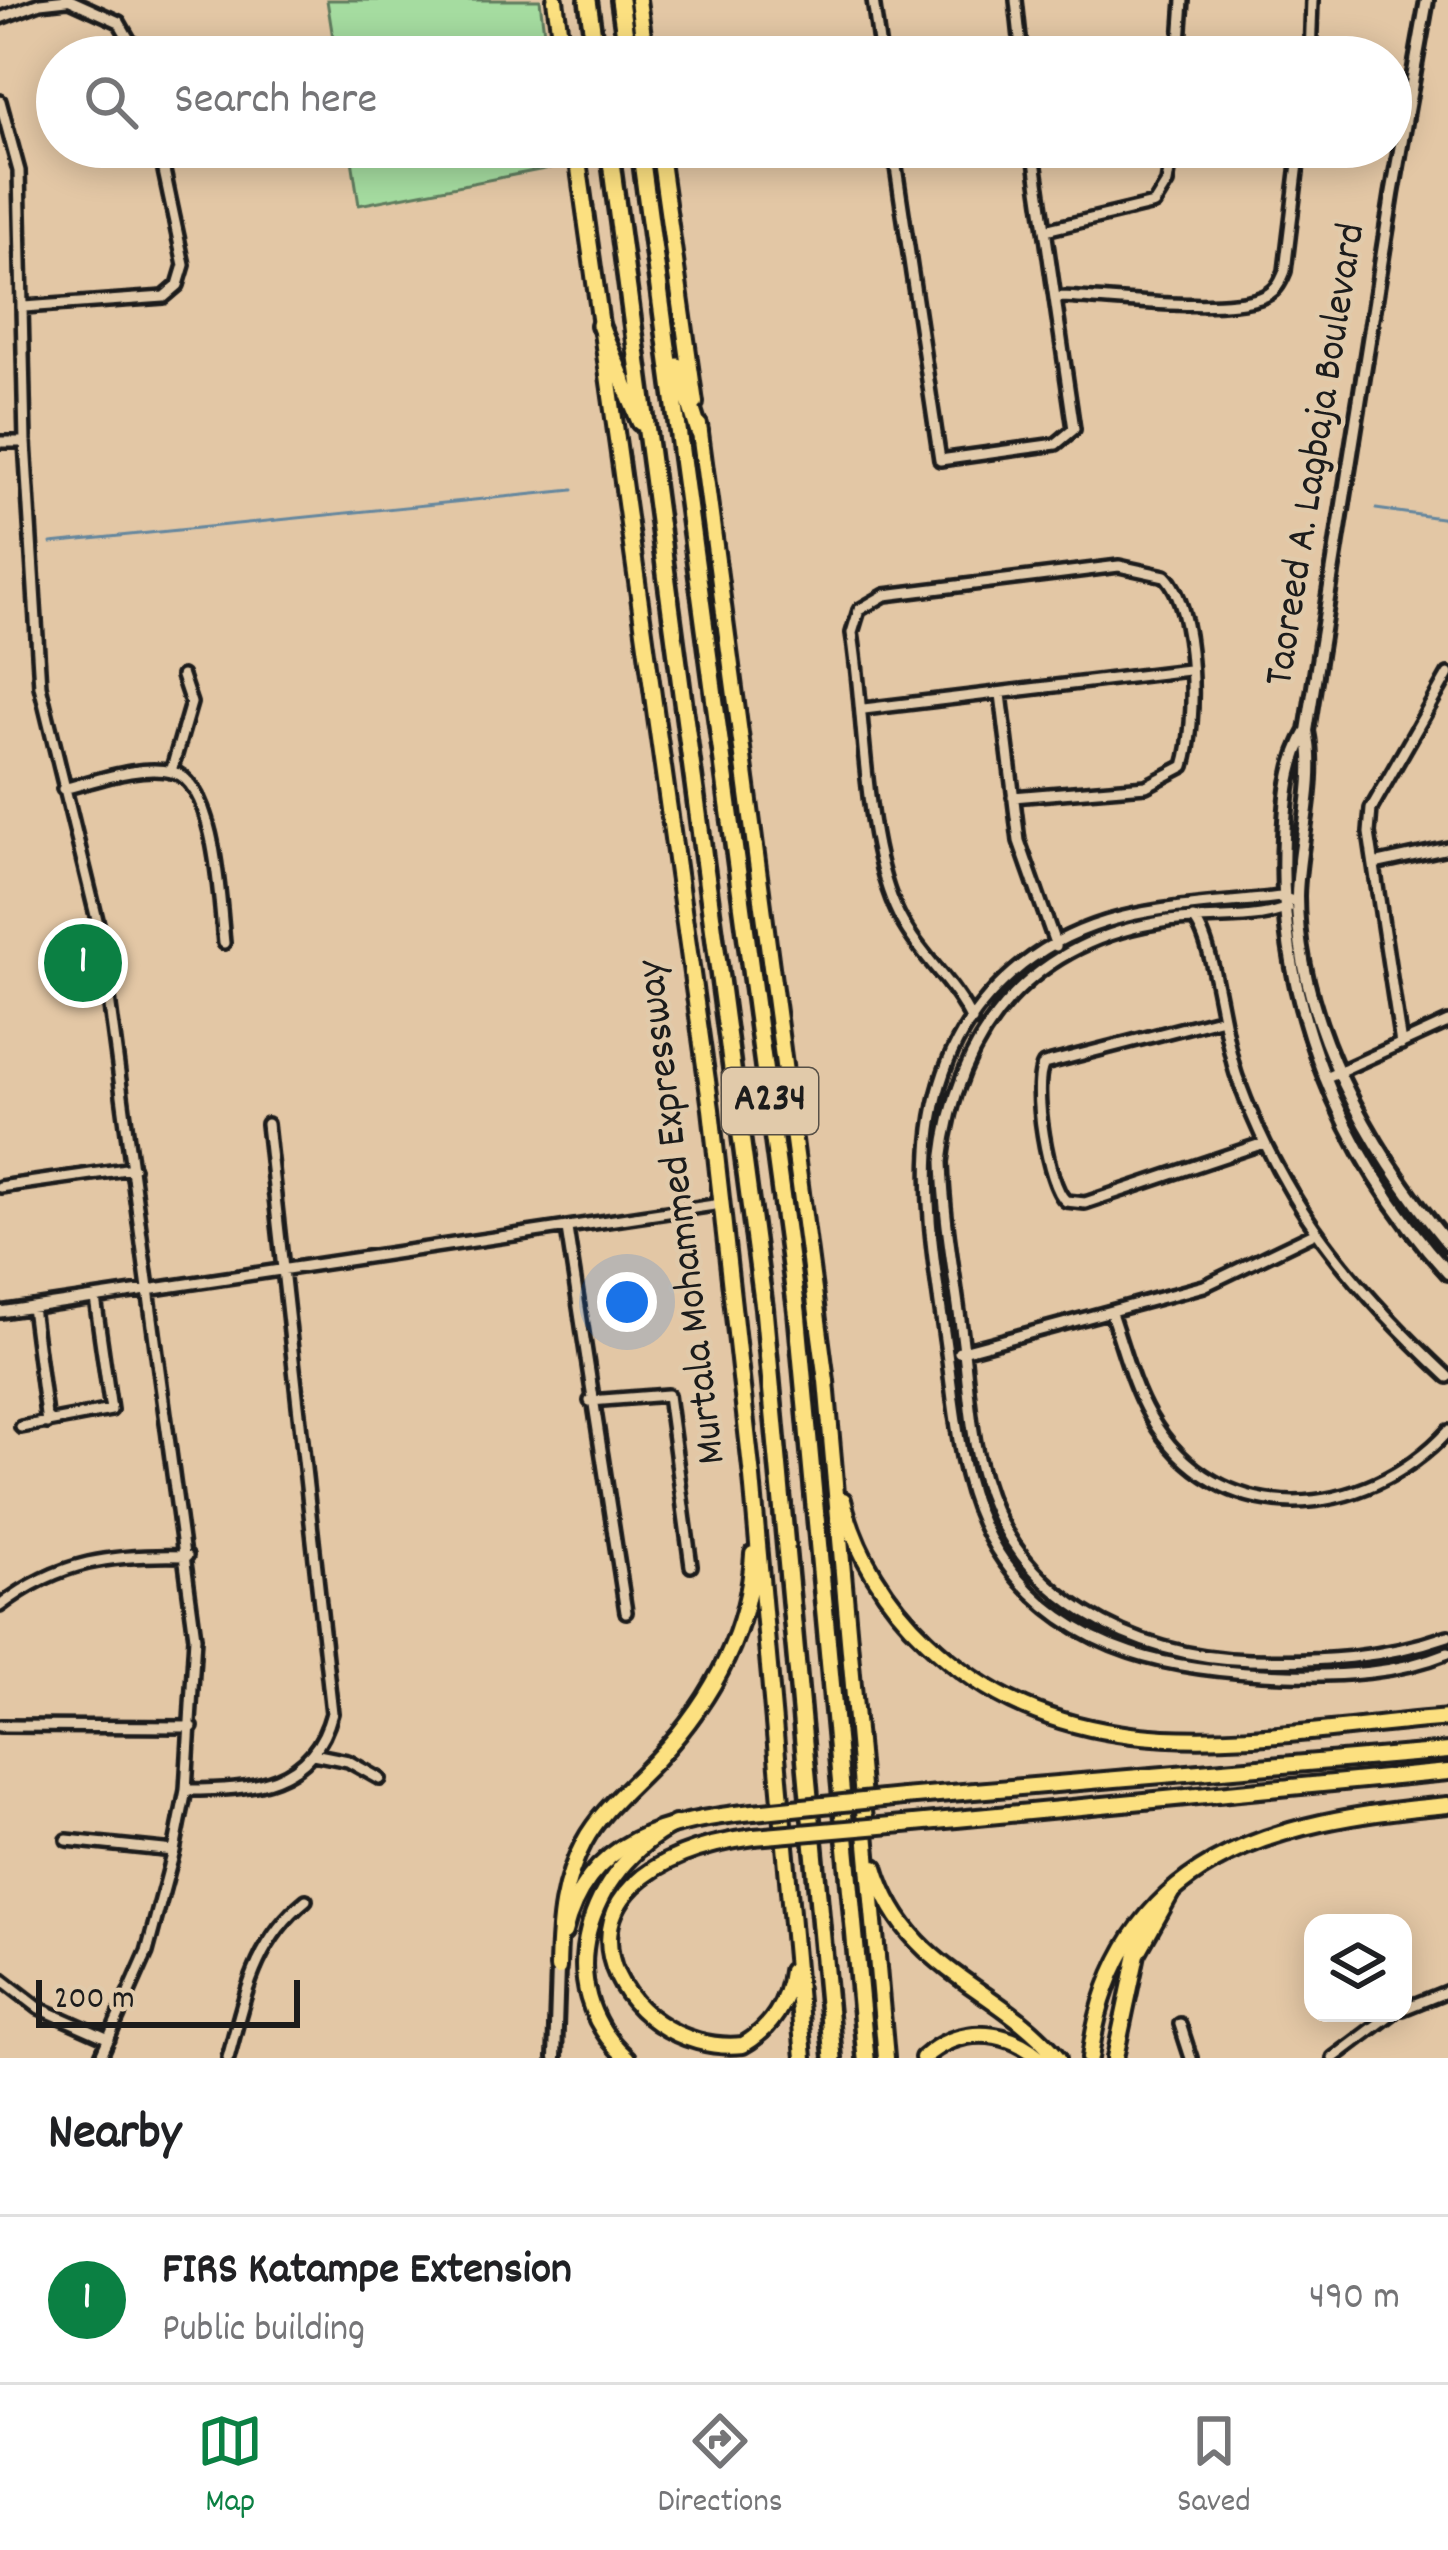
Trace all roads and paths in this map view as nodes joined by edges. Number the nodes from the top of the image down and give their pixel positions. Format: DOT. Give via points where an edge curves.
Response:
graph roads {
  1 [pos="69,0"];
  2 [pos="555,0"];
  3 [pos="589,0"];
  4 [pos="620,0"];
  5 [pos="638,0"];
  6 [pos="873,0"];
  7 [pos="1016,0"];
  8 [pos="1183,0"];
  9 [pos="1312,0"];
  10 [pos="1426,0"];
  11 [pos="0,18"];
  12 [pos="127,36"];
  13 [pos="560,36"];
  14 [pos="593,36"];
  15 [pos="625,36"];
  16 [pos="643,36"];
  17 [pos="878,36"];
  18 [pos="1020,36"];
  19 [pos="1180,36"];
  20 [pos="1311,36"];
  21 [pos="1412,80"];
  22 [pos="0,101"];
  23 [pos="6,130"];
  24 [pos="163,168"];
  25 [pos="579,168"];
  26 [pos="612,168"];
  27 [pos="643,168"];
  28 [pos="662,168"];
  29 [pos="896,168"];
  30 [pos="1036,168"];
  31 [pos="1170,168"];
  32 [pos="1298,168"];
  33 [pos="1397,168"];
  34 [pos="1393,189"];
  35 [pos="1045,230"];
  36 [pos="1377,287"];
  37 [pos="1058,297"];
  38 [pos="24,307"];
  39 [pos="664,324"];
  40 [pos="601,325"];
  41 [pos="699,432"];
  42 [pos="0,442"];
  43 [pos="25,442"];
  44 [pos="650,445"];
  45 [pos="1188,670"];
  46 [pos="1448,674"];
  47 [pos="182,676"];
  48 [pos="1001,694"];
  49 [pos="864,709"];
  50 [pos="1307,731"];
  51 [pos="171,772"];
  52 [pos="63,788"];
  53 [pos="1013,797"];
  54 [pos="1448,848"];
  55 [pos="1374,864"];
  56 [pos="1280,897"];
  57 [pos="1297,902"];
  58 [pos="1282,911"];
  59 [pos="1222,916"];
  60 [pos="1193,918"];
  61 [pos="1208,941"];
  62 [pos="224,943"];
  63 [pos="1055,944"];
  64 [pos="1063,955"];
  65 [pos="964,1003"];
  66 [pos="981,1006"];
  67 [pos="1219,1019"];
  68 [pos="972,1021"];
  69 [pos="1448,1022"];
  70 [pos="1401,1044"];
  71 [pos="1340,1071"];
  72 [pos="1325,1078"];
  73 [pos="267,1124"];
  74 [pos="1264,1143"];
  75 [pos="133,1168"];
  76 [pos="0,1187"];
  77 [pos="721,1204"];
  78 [pos="567,1229"];
  79 [pos="1314,1233"];
  80 [pos="1448,1244"];
  81 [pos="284,1272"];
  82 [pos="1448,1273"];
  83 [pos="152,1291"];
  84 [pos="94,1298"];
  85 [pos="32,1307"];
  86 [pos="0,1312"];
  87 [pos="1111,1313"];
  88 [pos="964,1352"];
  89 [pos="947,1355"];
  90 [pos="1448,1377"];
  91 [pos="826,1381"];
  92 [pos="590,1401"];
  93 [pos="47,1423"];
  94 [pos="21,1427"];
  95 [pos="1448,1431"];
  96 [pos="752,1478"];
  97 [pos="187,1556"];
  98 [pos="691,1566"];
  99 [pos="0,1606"];
  100 [pos="626,1612"];
  101 [pos="1448,1636"];
  102 [pos="1448,1653"];
  103 [pos="1448,1718"];
  104 [pos="0,1726"];
  105 [pos="192,1727"];
  106 [pos="1448,1751"];
  107 [pos="313,1754"];
  108 [pos="1448,1772"];
  109 [pos="380,1779"];
  110 [pos="186,1790"];
  111 [pos="1448,1805"];
  112 [pos="675,1824"];
  113 [pos="865,1836"];
  114 [pos="67,1840"];
  115 [pos="174,1851"];
  116 [pos="1171,1893"];
  117 [pos="305,1900"];
  118 [pos="793,1924"];
  119 [pos="558,1968"];
  120 [pos="0,1978"];
  121 [pos="1448,1991"];
  122 [pos="1412,2005"];
  123 [pos="629,2021"];
  124 [pos="1381,2022"];
  125 [pos="1180,2024"];
  126 [pos="110,2039"];
  127 [pos="679,2054"];
  128 [pos="100,2058"];
  129 [pos="228,2058"];
  130 [pos="556,2058"];
  131 [pos="627,2058"];
  132 [pos="804,2058"];
  133 [pos="833,2058"];
  134 [pos="866,2058"];
  135 [pos="886,2058"];
  136 [pos="923,2058"];
  137 [pos="1040,2058"];
  138 [pos="1058,2058"];
  139 [pos="1090,2058"];
  140 [pos="1115,2058"];
  141 [pos="1191,2058"];
  142 [pos="1333,2058"];
  1 -- 11 [label="street"];
  1 -- 12 [label="street" via="119,22"];
  2 -- 13 [label="main road"];
  3 -- 14 [label="highway"];
  4 -- 15 [label="highway"];
  5 -- 16 [label="main road"];
  6 -- 17 [label="street"];
  7 -- 18 [label="street"];
  8 -- 19 [label="street"];
  9 -- 20 [label="street"];
  10 -- 21 [label="street, Taoreed A. Lagbaja Boulevard"];
  22 -- 23 [label="street"];
  23 -- 38 [label="street" via="19,171"];
  24 -- 38 [label="street" via="184,265 178,285 164,297"];
  25 -- 40 [label="main road, Murtala Mohammed Expressway"];
  26 -- 44 [label="highway, Murtala Mohammed Expressway / A234"];
  27 -- 39 [label="highway, A234"];
  28 -- 41 [label="main road"];
  29 -- 37 [label="street" via="940,460 1067,438 1074,429"];
  30 -- 35 [label="street"];
  31 -- 35 [label="street" via="1154,203"];
  32 -- 37 [label="street" via="1286,271 1264,297"];
  33 -- 34 [label="street, Taoreed A. Lagbaja Boulevard"];
  34 -- 36 [label="street, Taoreed A. Lagbaja Boulevard"];
  34 -- 50 [label="street, Taoreed A. Lagbaja Boulevard"];
  35 -- 37 [label="street"];
  38 -- 43 [label="street"];
  39 -- 41 [label="highway"];
  39 -- 134 [label="highway, A234" via="797,1312"];
  40 -- 44 [label="highway"];
  40 -- 77 [label="main road, Murtala Mohammed Expressway"];
  41 -- 91 [label="main road"];
  42 -- 43 [label="street"];
  43 -- 52 [label="street" via="34,635"];
  44 -- 133 [label="highway, Murtala Mohammed Expressway / A234" via="766,1332"];
  45 -- 48 [label="street"];
  45 -- 49 [label="street" via="1186,613 1175,586 1120,566 867,601 852,633"];
  45 -- 53 [label="street" via="1192,738 1171,778"];
  46 -- 55 [label="street" via="1372,808"];
  47 -- 51 [label="street" via="191,703"];
  48 -- 49 [label="street"];
  48 -- 53 [label="street"];
  49 -- 65 [label="street" via="882,872 914,946"];
  50 -- 56 [label="street, Taoreed A. Lagbaja Boulevard" via="1288,785"];
  50 -- 57 [label="street, Taoreed A. Lagbaja Boulevard"];
  51 -- 52 [label="street"];
  51 -- 62 [label="street" via="188,780 203,803"];
  52 -- 75 [label="street" via="100,932"];
  53 -- 63 [label="street" via="1028,879"];
  54 -- 55 [label="street"];
  55 -- 70 [label="street"];
  56 -- 57 [label="street"];
  56 -- 58 [label="street, Taoreed A. Lagbaja Boulevard"];
  56 -- 63 [label="street" via="1128,912"];
  57 -- 58 [label="street"];
  57 -- 71 [label="street, Taoreed A. Lagbaja Boulevard"];
  58 -- 59 [label="street"];
  58 -- 72 [label="street, Taoreed A. Lagbaja Boulevard"];
  59 -- 60 [label="street"];
  59 -- 61 [label="street"];
  60 -- 61 [label="street"];
  60 -- 64 [label="street" via="1113,931"];
  61 -- 67 [label="street"];
  63 -- 64 [label="street"];
  63 -- 66 [label="street"];
  64 -- 88 [label="street" via="994,1016 971,1052 946,1123 944,1206"];
  65 -- 66 [label="street"];
  65 -- 68 [label="street"];
  66 -- 68 [label="street"];
  67 -- 74 [label="street"];
  67 -- 74 [label="street" via="1044,1064 1037,1087 1055,1187 1066,1202 1085,1203"];
  68 -- 89 [label="street" via="940,1084 926,1159"];
  69 -- 70 [label="street"];
  70 -- 71 [label="street"];
  71 -- 72 [label="street"];
  71 -- 80 [label="street, Taoreed A. Lagbaja Boulevard" via="1384,1159"];
  72 -- 82 [label="street, Taoreed A. Lagbaja Boulevard" via="1388,1200"];
  73 -- 81 [label="street"];
  74 -- 79 [label="street"];
  75 -- 76 [label="street"];
  75 -- 83 [label="street"];
  77 -- 78 [label="street"];
  77 -- 96 [label="main road, Murtala Mohammed Expressway"];
  78 -- 81 [label="street"];
  78 -- 92 [label="street"];
  79 -- 87 [label="street" via="1204,1286"];
  79 -- 90 [label="street"];
  81 -- 83 [label="street"];
  81 -- 107 [label="street" via="333,1696 328,1729"];
  83 -- 84 [label="street"];
  83 -- 97 [label="street"];
  84 -- 85 [label="street"];
  84 -- 93 [label="street" via="111,1410"];
  85 -- 86 [label="street"];
  85 -- 93 [label="street"];
  87 -- 88 [label="street"];
  87 -- 95 [label="street" via="1151,1418 1201,1469 1251,1497 1292,1504 1347,1497 1394,1476"];
  88 -- 89 [label="street"];
  88 -- 101 [label="street" via="971,1421 994,1506 1034,1571 1085,1614 1174,1652 1219,1659 1348,1661"];
  89 -- 102 [label="street" via="957,1444 988,1531 1023,1582 1092,1639 1215,1673 1348,1676"];
  91 -- 103 [label="main road" via="845,1508 871,1571 931,1645 1007,1700 1075,1728 1146,1739"];
  91 -- 113 [label="main road"];
  92 -- 98 [label="street" via="668,1396"];
  92 -- 100 [label="street"];
  93 -- 94 [label="street"];
  96 -- 118 [label="main road, Murtala Mohammed Expressway"];
  96 -- 119 [label="main road" via="749,1590 728,1658 698,1711 586,1837 561,1904"];
  97 -- 99 [label="street" via="61,1566"];
  97 -- 105 [label="street"];
  104 -- 105 [label="street"];
  105 -- 110 [label="street"];
  106 -- 112 [label="main road, bridge"];
  107 -- 109 [label="street"];
  107 -- 110 [label="street" via="266,1786"];
  108 -- 123 [label="main road, bridge" via="717,1842 670,1860 619,1913 609,1983"];
  110 -- 115 [label="street"];
  111 -- 116 [label="main road" via="1345,1816 1274,1835 1215,1861"];
  112 -- 119 [label="main road" via="624,1842 589,1874 568,1916"];
  112 -- 131 [label="main road" via="621,1866 587,1928 586,1994 601,2030"];
  113 -- 135 [label="main road"];
  113 -- 138 [label="main road" via="885,1898 910,1935"];
  114 -- 115 [label="street"];
  115 -- 126 [label="street" via="147,1952"];
  116 -- 139 [label="main road" via="1116,1958"];
  116 -- 140 [label="main road" via="1137,1954"];
  117 -- 129 [label="street" via="256,1959"];
  118 -- 127 [label="main road" via="790,1984 773,2020 729,2052"];
  118 -- 132 [label="main road, Murtala Mohammed Expressway"];
  119 -- 130 [label="street"];
  120 -- 126 [label="street" via="39,2008"];
  121 -- 122 [label="street"];
  124 -- 142 [label="street"];
  125 -- 141 [label="street"];
  126 -- 128 [label="street"];
  136 -- 137 [label="main road" via="944,2042 986,2034"];
}
